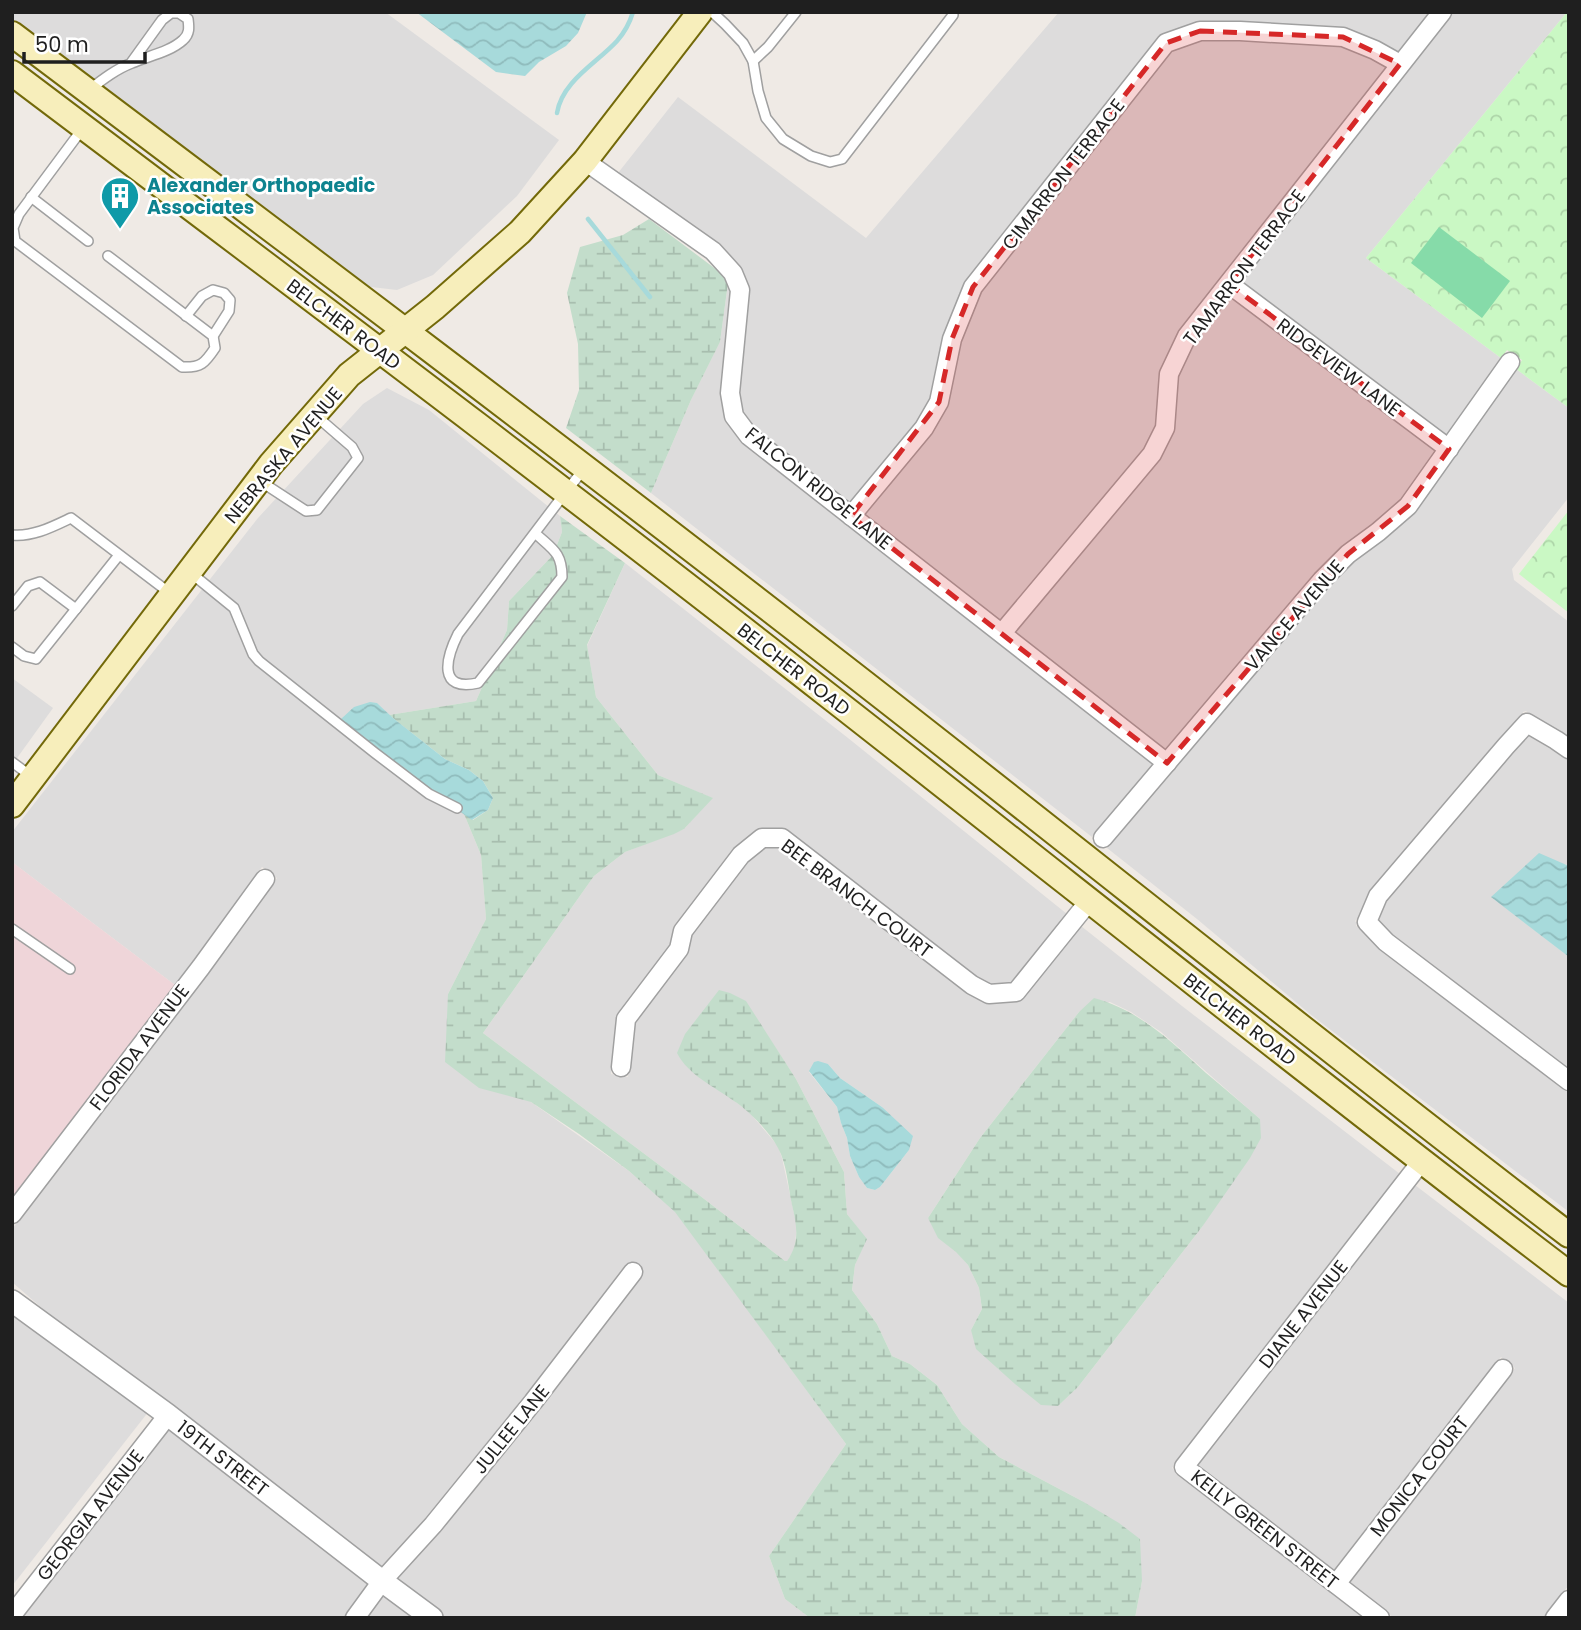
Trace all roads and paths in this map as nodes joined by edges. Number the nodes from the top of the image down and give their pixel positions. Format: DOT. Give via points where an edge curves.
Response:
graph roads {
  1 [pos="700,12"];
  2 [pos="712,12"];
  3 [pos="796,12"];
  4 [pos="1442,12"];
  5 [pos="953,15"];
  6 [pos="12,34"];
  7 [pos="753,61"];
  8 [pos="131,63"];
  9 [pos="1400,64"];
  10 [pos="12,73"];
  11 [pos="87,91"];
  12 [pos="84,127"];
  13 [pos="585,160"];
  14 [pos="31,197"];
  15 [pos="89,240"];
  16 [pos="108,256"];
  17 [pos="1229,284"];
  18 [pos="186,316"];
  19 [pos="405,331"];
  20 [pos="213,336"];
  21 [pos="380,351"];
  22 [pos="1510,362"];
  23 [pos="314,415"];
  24 [pos="1449,449"];
  25 [pos="584,468"];
  26 [pos="258,480"];
  27 [pos="565,493"];
  28 [pos="851,516"];
  29 [pos="534,533"];
  30 [pos="12,535"];
  31 [pos="119,555"];
  32 [pos="190,572"];
  33 [pos="172,596"];
  34 [pos="12,606"];
  35 [pos="76,609"];
  36 [pos="1002,633"];
  37 [pos="12,647"];
  38 [pos="1569,749"];
  39 [pos="12,762"];
  40 [pos="1167,763"];
  41 [pos="33,778"];
  42 [pos="12,805"];
  43 [pos="457,808"];
  44 [pos="1103,838"];
  45 [pos="265,879"];
  46 [pos="1090,901"];
  47 [pos="12,929"];
  48 [pos="70,969"];
  49 [pos="621,1067"];
  50 [pos="1569,1081"];
  51 [pos="1421,1162"];
  52 [pos="12,1214"];
  53 [pos="1569,1235"];
  54 [pos="633,1272"];
  55 [pos="1569,1274"];
  56 [pos="12,1301"];
  57 [pos="1503,1369"];
  58 [pos="168,1415"];
  59 [pos="1184,1467"];
  60 [pos="382,1581"];
  61 [pos="1336,1584"];
  62 [pos="1569,1600"];
  63 [pos="12,1615"];
  64 [pos="355,1618"];
  65 [pos="432,1618"];
  66 [pos="1380,1618"];
  67 [pos="1555,1618"];
  1 -- 13 [label="main road, NEBRASKA AVENUE"];
  2 -- 7 [label="lane" via="743,43"];
  3 -- 7 [label="lane"];
  4 -- 9 [label="street, TAMARRON TERRACE"];
  5 -- 7 [label="lane" via="842,159 830,162 783,139 765,118"];
  6 -- 11 [label="main road, BELCHER ROAD"];
  8 -- 8 [label="lane" via="186,38 188,19 171,13"];
  8 -- 11 [label="lane"];
  9 -- 17 [label="street, TAMARRON TERRACE"];
  9 -- 28 [label="street, CIMARRON TERRACE" via="1343,37 1200,31 1166,43 972,287 953,339 939,402 924,428"];
  10 -- 12 [label="main road, BELCHER ROAD"];
  11 -- 19 [label="main road, BELCHER ROAD"];
  12 -- 14 [label="lane"];
  12 -- 21 [label="main road, BELCHER ROAD"];
  13 -- 19 [label="main road, NEBRASKA AVENUE" via="520,232"];
  13 -- 28 [label="street, FALCON RIDGE LANE" via="713,251 733,273 740,290 730,393 734,416 749,436"];
  14 -- 15 [label="lane"];
  14 -- 20 [label="lane" via="13,228 15,241 182,367 195,368 207,361 215,348"];
  16 -- 18 [label="lane"];
  17 -- 24 [label="street, RIDGEVIEW LANE"];
  17 -- 36 [label="street, TAMARRON TERRACE" via="1187,336 1169,374 1165,428 1152,454"];
  18 -- 20 [label="lane"];
  18 -- 20 [label="lane" via="202,296 213,290 224,292 230,300 229,311"];
  19 -- 21 [label="main road, NEBRASKA AVENUE"];
  19 -- 25 [label="main road, BELCHER ROAD"];
  21 -- 23 [label="main road, NEBRASKA AVENUE" via="349,375"];
  21 -- 27 [label="main road, BELCHER ROAD"];
  22 -- 24 [label="street, VANCE AVENUE"];
  23 -- 26 [label="main road, NEBRASKA AVENUE"];
  23 -- 26 [label="lane" via="352,447 358,458 317,510 306,511"];
  24 -- 40 [label="street, VANCE AVENUE" via="1408,506 1322,580"];
  25 -- 27 [label="lane"];
  25 -- 53 [label="main road, BELCHER ROAD"];
  26 -- 32 [label="main road, NEBRASKA AVENUE"];
  27 -- 29 [label="lane"];
  27 -- 46 [label="main road, BELCHER ROAD"];
  28 -- 36 [label="street, FALCON RIDGE LANE"];
  29 -- 29 [label="lane" via="458,634 447,667 458,683 478,683 562,577 558,554"];
  30 -- 31 [label="lane" via="49,529 71,518"];
  31 -- 33 [label="lane"];
  31 -- 35 [label="lane"];
  32 -- 33 [label="main road, NEBRASKA AVENUE"];
  32 -- 43 [label="lane" via="233,608 259,661 429,794"];
  33 -- 41 [label="main road, NEBRASKA AVENUE"];
  34 -- 35 [label="lane" via="28,586 40,582"];
  35 -- 37 [label="lane" via="36,659"];
  36 -- 40 [label="street, FALCON RIDGE LANE"];
  38 -- 50 [label="street" via="1527,723 1378,897 1367,922 1386,942"];
  39 -- 41 [label="lane"];
  40 -- 44 [label="street, VANCE AVENUE"];
  41 -- 42 [label="main road, NEBRASKA AVENUE"];
  45 -- 52 [label="street, FLORIDA AVENUE"];
  46 -- 49 [label="street, BEE BRANCH COURT" via="1016,992 989,994 782,838 762,838 741,855 683,931 679,949 626,1019"];
  46 -- 51 [label="main road, BELCHER ROAD"];
  47 -- 48 [label="lane"];
  51 -- 55 [label="main road, BELCHER ROAD"];
  51 -- 59 [label="street, DIANE AVENUE"];
  54 -- 60 [label="street, JULLEE LANE" via="533,1402"];
  56 -- 58 [label="street, 19TH STREET"];
  57 -- 61 [label="street, MONICA COURT"];
  58 -- 60 [label="street, 19TH STREET"];
  58 -- 63 [label="street, GEORGIA AVENUE"];
  59 -- 61 [label="street, KELLY GREEN STREET"];
  60 -- 64 [label="street, JULLEE LANE"];
  60 -- 65 [label="street, 19TH STREET"];
  61 -- 66 [label="street, KELLY GREEN STREET"];
  62 -- 67 [label="street"];
}
